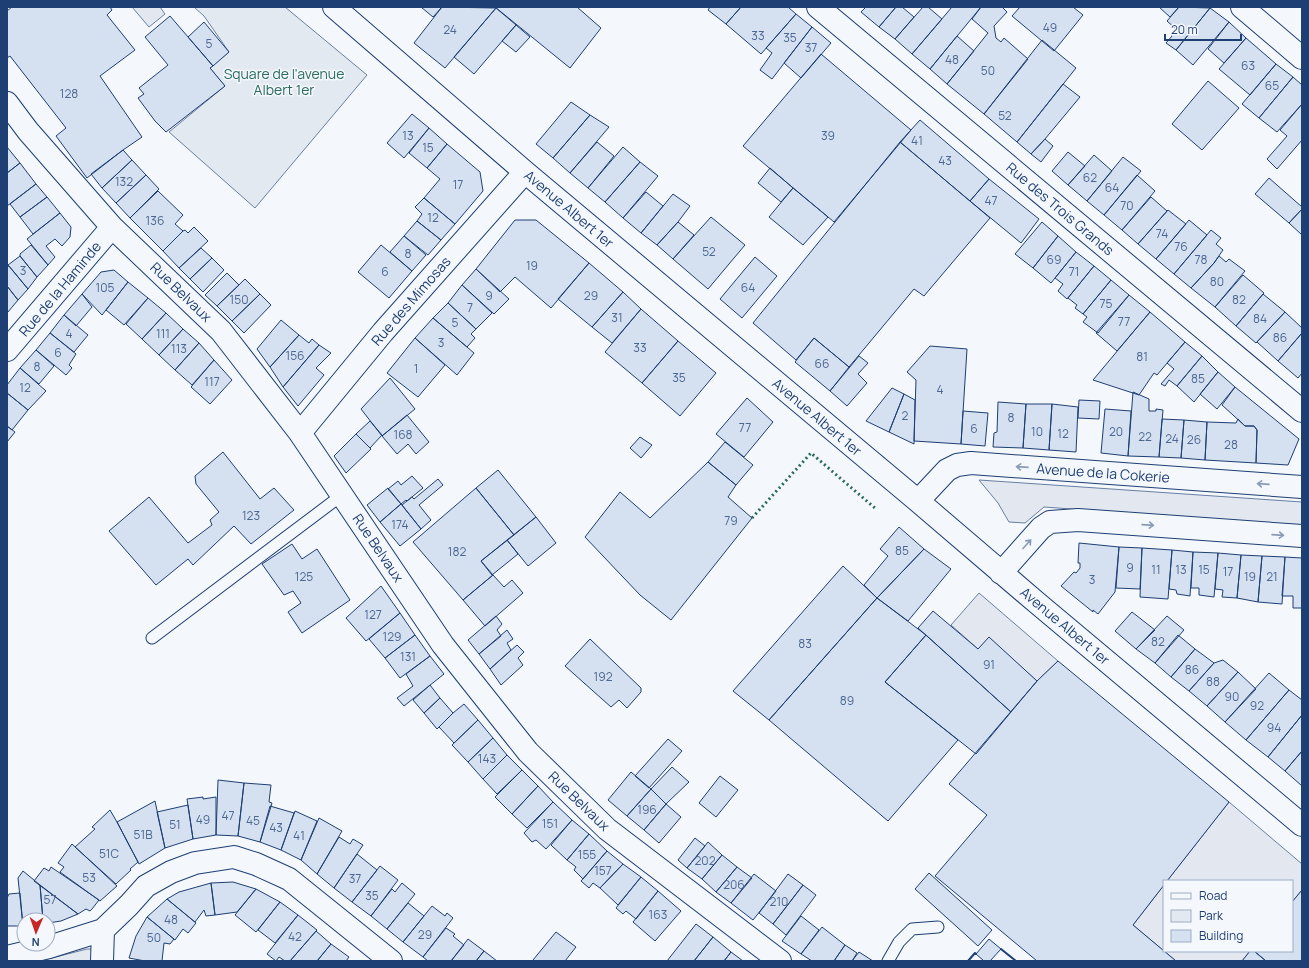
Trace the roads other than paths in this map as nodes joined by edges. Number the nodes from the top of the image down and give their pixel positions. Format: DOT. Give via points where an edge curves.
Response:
graph roads {
  1 [pos="334,7"];
  2 [pos="818,7"];
  3 [pos="1242,7"];
  4 [pos="1302,58"];
  5 [pos="7,103"];
  6 [pos="526,172"];
  7 [pos="112,227"];
  8 [pos="7,350"];
  9 [pos="1302,411"];
  10 [pos="300,433"];
  11 [pos="1302,487"];
  12 [pos="342,495"];
  13 [pos="918,501"];
  14 [pos="1302,536"];
  15 [pos="1001,573"];
  16 [pos="152,638"];
  17 [pos="1302,825"];
  18 [pos="938,927"];
  19 [pos="103,930"];
  20 [pos="7,957"];
  21 [pos="102,961"];
  22 [pos="391,961"];
  23 [pos="780,961"];
  24 [pos="888,961"];
  1 -- 6 [label="street, Avenue Albert 1er"];
  2 -- 9 [label="street, Rue des Trois Grands"];
  3 -- 4 [label="street"];
  5 -- 7 [label="street, Rue Belvaux" via="28,131"];
  6 -- 10 [label="street, Rue des Mimosas" via="383,332"];
  6 -- 13 [label="street, Avenue Albert 1er"];
  7 -- 8 [label="street, Rue de la Haminde"];
  7 -- 10 [label="street, Rue Belvaux" via="221,332"];
  10 -- 12 [label="street, Rue Belvaux"];
  11 -- 13 [label="street, Avenue de la Cokerie, one-way" via="971,463 947,470"];
  12 -- 16 [label="lane"];
  12 -- 23 [label="street, Rue Belvaux" via="443,645 528,752 606,829"];
  13 -- 15 [label="street, Avenue Albert 1er"];
  15 -- 14 [label="street, one-way" via="1041,528 1050,522 1078,520"];
  15 -- 17 [label="street, Avenue Albert 1er"];
  18 -- 24 [label="lane" via="912,929 899,942"];
  19 -- 20 [label="street"];
  19 -- 21 [label="street"];
  19 -- 22 [label="street" via="146,886 171,872 195,863 234,856 289,879"];
}
